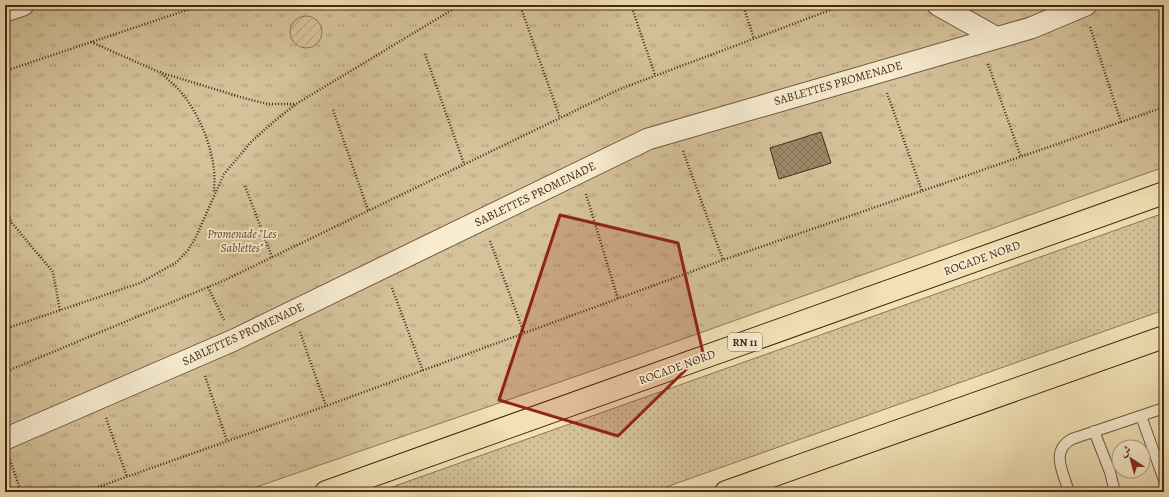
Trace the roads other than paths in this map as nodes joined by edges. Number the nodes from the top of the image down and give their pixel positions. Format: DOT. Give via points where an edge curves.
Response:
graph roads {
  1 [pos="23,5"];
  2 [pos="938,5"];
  3 [pos="1085,6"];
  4 [pos="5,11"];
  5 [pos="989,40"];
  6 [pos="1164,193"];
  7 [pos="1164,337"];
  8 [pos="1164,408"];
  9 [pos="1141,416"];
  10 [pos="1094,431"];
  11 [pos="7,447"];
  12 [pos="1164,480"];
  13 [pos="326,492"];
  14 [pos="726,492"];
  15 [pos="1069,492"];
  16 [pos="1114,492"];
  1 -- 4 [label="street"];
  2 -- 5 [label="street"];
  3 -- 5 [label="street, SABLETTES PROMENADE" via="1031,28"];
  5 -- 11 [label="street, SABLETTES PROMENADE" via="648,139 198,356 100,399"];
  6 -- 13 [label="highway, ROCADE NORD / RN 11"];
  7 -- 14 [label="highway"];
  8 -- 9 [label="lane"];
  9 -- 10 [label="lane"];
  9 -- 12 [label="lane"];
  10 -- 15 [label="lane" via="1072,438 1059,453"];
  10 -- 16 [label="lane" via="1110,472"];
}
